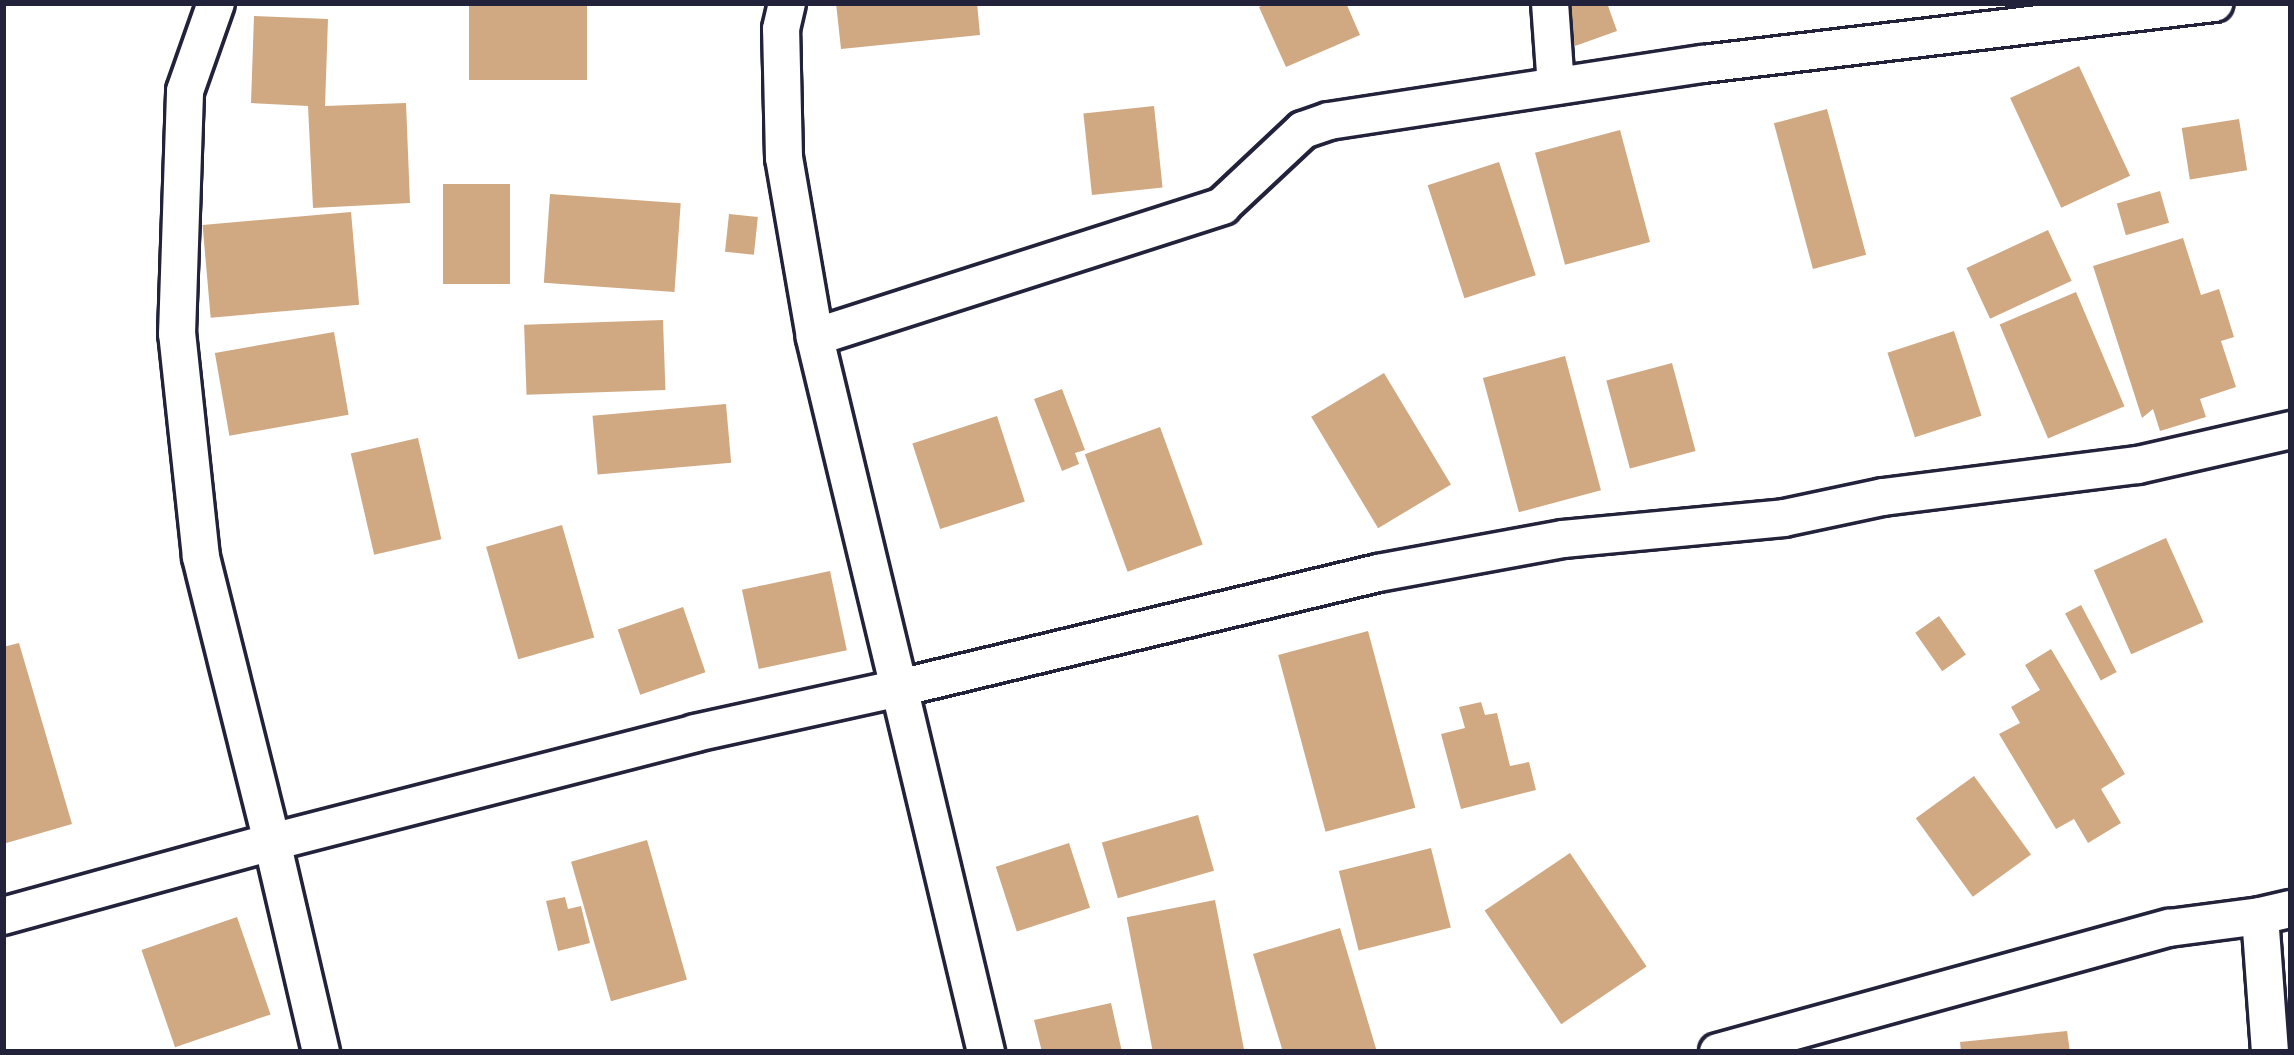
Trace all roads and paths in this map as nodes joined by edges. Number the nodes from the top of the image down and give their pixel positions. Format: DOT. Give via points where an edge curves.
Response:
graph roads {
  1 [pos="216,3"];
  2 [pos="787,3"];
  3 [pos="1550,3"];
  4 [pos="2214,3"];
  5 [pos="1556,86"];
  6 [pos="815,337"];
  7 [pos="2291,430"];
  8 [pos="898,688"];
  9 [pos="272,842"];
  10 [pos="2276,913"];
  11 [pos="3,916"];
  12 [pos="321,1052"];
  13 [pos="986,1052"];
  14 [pos="1718,1052"];
  15 [pos="2270,1052"];
  1 -- 9 [label="street" via="185,91 177,334 201,557"];
  2 -- 6 [label="street" via="784,158"];
  3 -- 5 [label="street"];
  4 -- 5 [label="street"];
  5 -- 6 [label="street" via="1303,130 1222,206"];
  6 -- 8 [label="street"];
  7 -- 8 [label="street" via="2138,465 1883,497 1784,518 1563,539 1378,573"];
  8 -- 9 [label="street"];
  8 -- 13 [label="street"];
  9 -- 11 [label="street"];
  9 -- 12 [label="street"];
  10 -- 14 [label="street" via="2169,928"];
  10 -- 15 [label="street"];
}
